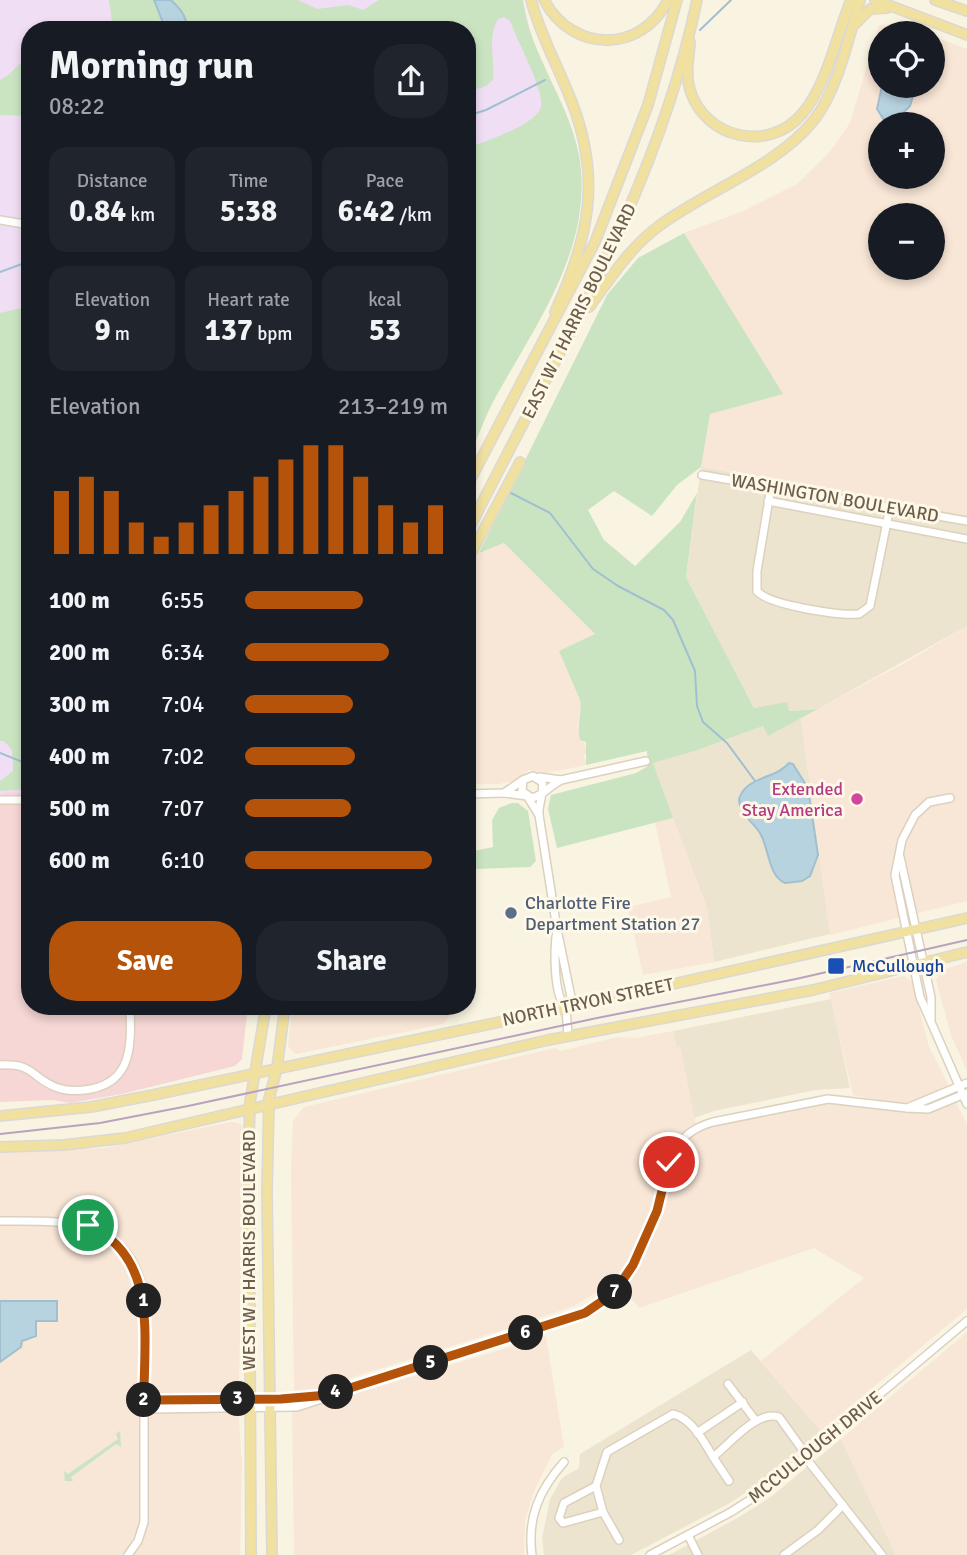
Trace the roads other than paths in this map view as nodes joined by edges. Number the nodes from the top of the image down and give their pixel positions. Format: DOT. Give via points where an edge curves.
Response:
graph roads {
  1 [pos="531,0"];
  2 [pos="544,0"];
  3 [pos="668,0"];
  4 [pos="677,0"];
  5 [pos="697,0"];
  6 [pos="840,0"];
  7 [pos="851,0"];
  8 [pos="860,0"];
  9 [pos="875,0"];
  10 [pos="935,0"];
  11 [pos="895,8"];
  12 [pos="967,11"];
  13 [pos="845,14"];
  14 [pos="852,28"];
  15 [pos="691,30"];
  16 [pos="967,35"];
  17 [pos="0,220"];
  18 [pos="21,224"];
  19 [pos="573,328"];
  20 [pos="548,333"];
  21 [pos="520,462"];
  22 [pos="476,469"];
  23 [pos="702,475"];
  24 [pos="771,487"];
  25 [pos="768,501"];
  26 [pos="890,506"];
  27 [pos="476,517"];
  28 [pos="967,521"];
  29 [pos="887,523"];
  30 [pos="967,539"];
  31 [pos="476,544"];
  32 [pos="646,761"];
  33 [pos="539,777"];
  34 [pos="523,780"];
  35 [pos="561,780"];
  36 [pos="542,792"];
  37 [pos="504,793"];
  38 [pos="476,794"];
  39 [pos="527,796"];
  40 [pos="950,798"];
  41 [pos="0,800"];
  42 [pos="21,800"];
  43 [pos="539,815"];
  44 [pos="900,857"];
  45 [pos="967,918"];
  46 [pos="918,930"];
  47 [pos="907,931"];
  48 [pos="967,952"];
  49 [pos="919,965"];
  50 [pos="566,1008"];
  51 [pos="130,1015"];
  52 [pos="265,1015"];
  53 [pos="283,1015"];
  54 [pos="568,1036"];
  55 [pos="0,1065"];
  56 [pos="277,1068"];
  57 [pos="257,1072"];
  58 [pos="967,1083"];
  59 [pos="958,1086"];
  60 [pos="965,1094"];
  61 [pos="967,1104"];
  62 [pos="269,1106"];
  63 [pos="907,1108"];
  64 [pos="250,1110"];
  65 [pos="0,1116"];
  66 [pos="0,1147"];
  67 [pos="0,1221"];
  68 [pos="967,1321"];
  69 [pos="727,1384"];
  70 [pos="249,1399"];
  71 [pos="743,1402"];
  72 [pos="269,1404"];
  73 [pos="144,1405"];
  74 [pos="250,1409"];
  75 [pos="756,1421"];
  76 [pos="697,1433"];
  77 [pos="806,1456"];
  78 [pos="713,1457"];
  79 [pos="564,1462"];
  80 [pos="729,1481"];
  81 [pos="596,1486"];
  82 [pos="844,1505"];
  83 [pos="603,1512"];
  84 [pos="688,1535"];
  85 [pos="619,1540"];
  86 [pos="128,1555"];
  87 [pos="251,1555"];
  88 [pos="272,1555"];
  89 [pos="532,1555"];
  90 [pos="650,1555"];
  91 [pos="698,1555"];
  92 [pos="784,1555"];
  93 [pos="882,1555"];
  1 -- 20 [label="main road" via="578,121 590,193 577,261"];
  2 -- 3 [label="main road" via="566,28 586,38 621,41 642,32"];
  4 -- 20 [label="main road, EAST W T HARRIS BOULEVARD" via="648,105 615,194"];
  5 -- 15 [label="main road, EAST W T HARRIS BOULEVARD"];
  6 -- 13 [label="main road"];
  7 -- 13 [label="main road"];
  8 -- 14 [label="main road"];
  9 -- 11 [label="main road"];
  10 -- 12 [label="main road"];
  11 -- 14 [label="main road" via="870,9"];
  11 -- 16 [label="main road"];
  13 -- 15 [label="main road" via="804,112 783,129 761,136 723,130 696,104 688,77"];
  14 -- 19 [label="main road" via="830,93 810,124 785,148 648,235 622,261"];
  15 -- 19 [label="main road, EAST W T HARRIS BOULEVARD" via="641,183"];
  17 -- 18 [label="street"];
  19 -- 27 [label="main road, EAST W T HARRIS BOULEVARD"];
  20 -- 22 [label="main road, EAST W T HARRIS BOULEVARD"];
  21 -- 31 [label="main road"];
  23 -- 24 [label="street, WASHINGTON BOULEVARD"];
  24 -- 25 [label="street"];
  24 -- 26 [label="street, WASHINGTON BOULEVARD"];
  25 -- 29 [label="street, WASHINGTON BOULEVARD"];
  25 -- 29 [label="street" via="757,571 759,593 768,599 832,612 856,615 871,603"];
  26 -- 28 [label="street, WASHINGTON BOULEVARD"];
  26 -- 29 [label="street"];
  29 -- 30 [label="street, WASHINGTON BOULEVARD"];
  32 -- 35 [label="street"];
  33 -- 34 [label="street"];
  33 -- 35 [label="street"];
  33 -- 36 [label="street"];
  34 -- 37 [label="street"];
  34 -- 39 [label="street"];
  35 -- 36 [label="street"];
  36 -- 39 [label="street"];
  36 -- 43 [label="street"];
  37 -- 38 [label="street"];
  37 -- 39 [label="street"];
  39 -- 43 [label="street"];
  40 -- 44 [label="street" via="929,802 915,815 905,831"];
  41 -- 42 [label="street"];
  43 -- 50 [label="street" via="557,929 557,974"];
  44 -- 46 [label="street"];
  44 -- 47 [label="street" via="895,875"];
  45 -- 46 [label="main road, NORTH TRYON STREET"];
  46 -- 47 [label="main road, NORTH TRYON STREET"];
  46 -- 49 [label="street"];
  47 -- 49 [label="street"];
  47 -- 50 [label="main road, NORTH TRYON STREET"];
  48 -- 49 [label="main road, NORTH TRYON STREET"];
  49 -- 54 [label="main road, NORTH TRYON STREET" via="796,994"];
  49 -- 59 [label="street" via="932,997 931,1019"];
  50 -- 54 [label="street"];
  50 -- 56 [label="main road, NORTH TRYON STREET"];
  51 -- 55 [label="street" via="127,1063 103,1086 61,1089 29,1068"];
  52 -- 57 [label="main road"];
  53 -- 56 [label="main road"];
  54 -- 62 [label="main road, NORTH TRYON STREET"];
  56 -- 57 [label="main road, NORTH TRYON STREET"];
  56 -- 62 [label="main road"];
  57 -- 64 [label="main road, WEST W T HARRIS BOULEVARD"];
  57 -- 65 [label="main road, NORTH TRYON STREET" via="91,1107"];
  58 -- 59 [label="street"];
  59 -- 60 [label="street"];
  59 -- 63 [label="street"];
  60 -- 61 [label="street"];
  60 -- 63 [label="street" via="928,1109"];
  62 -- 64 [label="main road, NORTH TRYON STREET"];
  62 -- 72 [label="main road, WEST W T HARRIS BOULEVARD"];
  63 -- 72 [label="street" via="828,1099 699,1128 673,1153 657,1211 633,1265 614,1293 599,1305 570,1319 297,1407"];
  64 -- 66 [label="main road, NORTH TRYON STREET" via="117,1139"];
  64 -- 70 [label="main road, WEST W T HARRIS BOULEVARD"];
  67 -- 73 [label="street" via="79,1223 107,1235 125,1252 138,1273 143,1296"];
  68 -- 77 [label="street, MCCULLOUGH DRIVE"];
  69 -- 71 [label="street"];
  70 -- 72 [label="street"];
  70 -- 73 [label="street" via="153,1400"];
  70 -- 74 [label="main road, WEST W T HARRIS BOULEVARD"];
  71 -- 75 [label="street"];
  71 -- 76 [label="street"];
  72 -- 74 [label="street"];
  72 -- 88 [label="main road, WEST W T HARRIS BOULEVARD"];
  73 -- 74 [label="street" via="153,1409"];
  73 -- 86 [label="street" via="144,1522"];
  74 -- 87 [label="main road, WEST W T HARRIS BOULEVARD"];
  75 -- 77 [label="street" via="779,1417"];
  75 -- 78 [label="street"];
  76 -- 78 [label="street"];
  76 -- 81 [label="street" via="679,1415 668,1415 607,1451"];
  77 -- 82 [label="street"];
  77 -- 84 [label="street, MCCULLOUGH DRIVE" via="750,1502"];
  78 -- 80 [label="street"];
  79 -- 89 [label="street" via="545,1485 535,1507"];
  81 -- 83 [label="street"];
  81 -- 83 [label="street" via="564,1503 559,1518 568,1524"];
  82 -- 92 [label="street"];
  82 -- 93 [label="street"];
  83 -- 85 [label="street"];
  84 -- 90 [label="street, MCCULLOUGH DRIVE"];
  84 -- 91 [label="street"];
}
